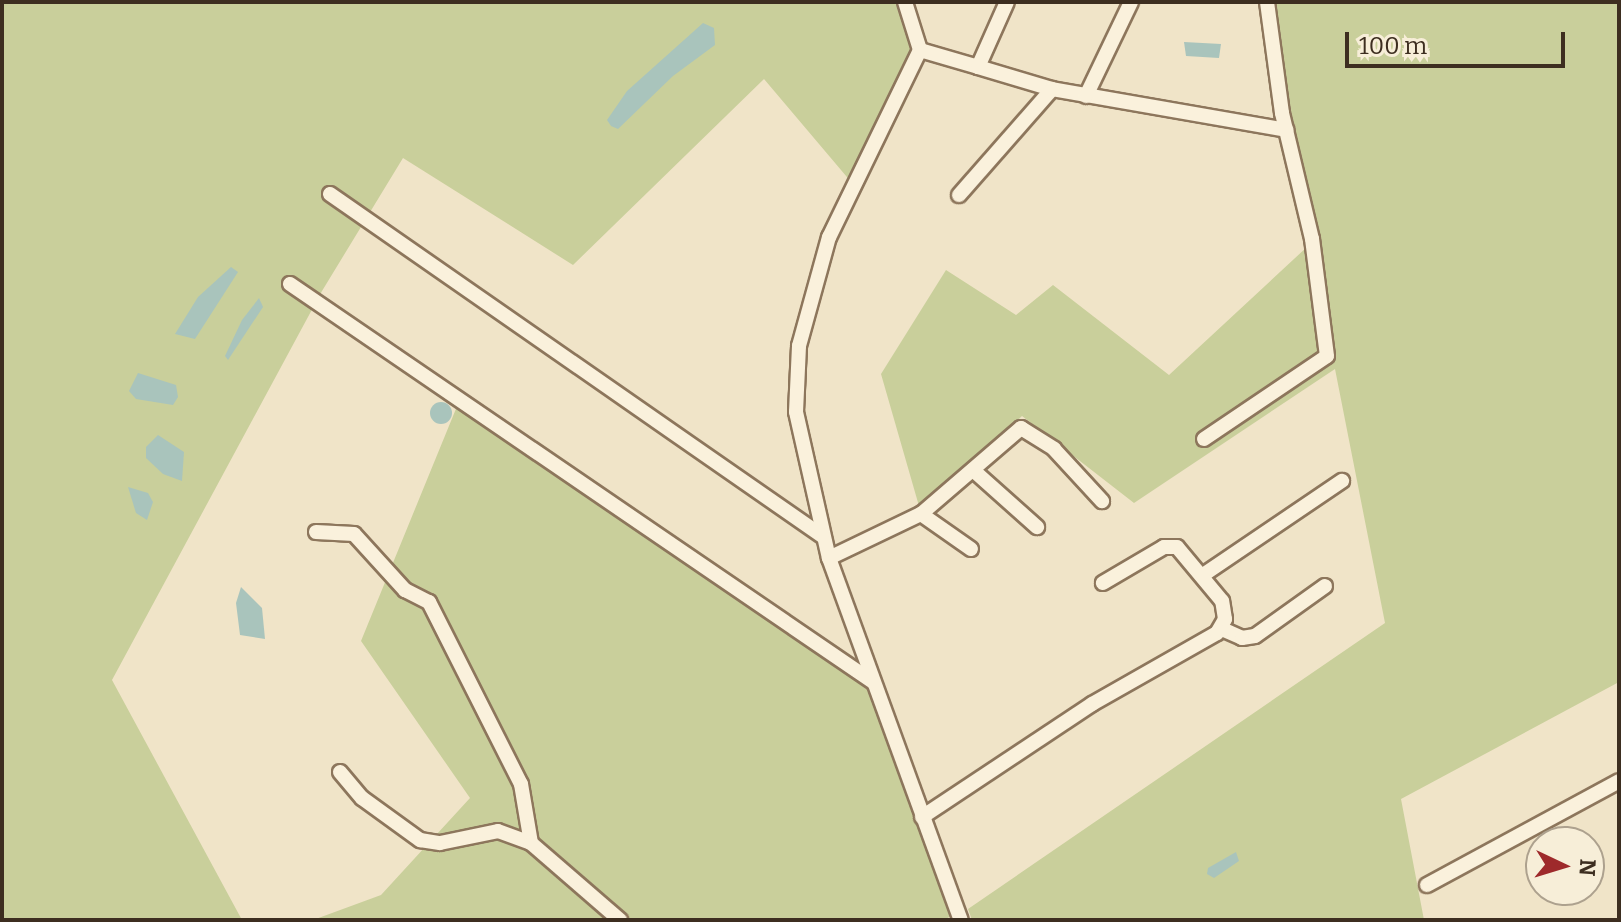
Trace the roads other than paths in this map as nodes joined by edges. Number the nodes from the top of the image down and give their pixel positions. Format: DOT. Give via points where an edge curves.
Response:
graph roads {
  1 [pos="905,2"];
  2 [pos="1007,2"];
  3 [pos="1131,2"];
  4 [pos="1267,2"];
  5 [pos="920,50"];
  6 [pos="978,67"];
  7 [pos="1052,89"];
  8 [pos="1086,96"];
  9 [pos="1286,130"];
  10 [pos="330,194"];
  11 [pos="959,195"];
  12 [pos="290,284"];
  13 [pos="1204,439"];
  14 [pos="973,470"];
  15 [pos="1342,481"];
  16 [pos="1102,501"];
  17 [pos="921,514"];
  18 [pos="1037,527"];
  19 [pos="316,532"];
  20 [pos="822,536"];
  21 [pos="971,549"];
  22 [pos="829,558"];
  23 [pos="1203,575"];
  24 [pos="1103,583"];
  25 [pos="1325,586"];
  26 [pos="1222,629"];
  27 [pos="873,682"];
  28 [pos="340,772"];
  29 [pos="1619,781"];
  30 [pos="922,817"];
  31 [pos="531,843"];
  32 [pos="1427,885"];
  33 [pos="620,920"];
  34 [pos="961,920"];
  1 -- 5 [label="street"];
  2 -- 6 [label="street"];
  3 -- 8 [label="street"];
  4 -- 9 [label="street"];
  5 -- 6 [label="street"];
  5 -- 20 [label="street" via="829,237 806,314 796,412"];
  6 -- 7 [label="street"];
  7 -- 8 [label="street"];
  7 -- 11 [label="street"];
  8 -- 9 [label="street"];
  9 -- 13 [label="street" via="1305,196 1327,356"];
  10 -- 20 [label="street"];
  12 -- 27 [label="street"];
  14 -- 16 [label="street" via="1016,430 1026,428 1054,449"];
  14 -- 17 [label="street"];
  14 -- 18 [label="street"];
  15 -- 23 [label="street"];
  17 -- 21 [label="street"];
  17 -- 22 [label="street"];
  19 -- 31 [label="street" via="354,534 405,590 429,602 521,784"];
  20 -- 22 [label="street"];
  22 -- 27 [label="street"];
  23 -- 24 [label="street" via="1184,550 1171,546"];
  23 -- 26 [label="street" via="1222,601"];
  25 -- 26 [label="street" via="1255,636 1242,638"];
  26 -- 30 [label="street" via="1092,704"];
  27 -- 30 [label="street"];
  28 -- 31 [label="street" via="362,798 420,840 440,843 498,831"];
  29 -- 32 [label="street"];
  30 -- 34 [label="street"];
  31 -- 33 [label="street"];
}
